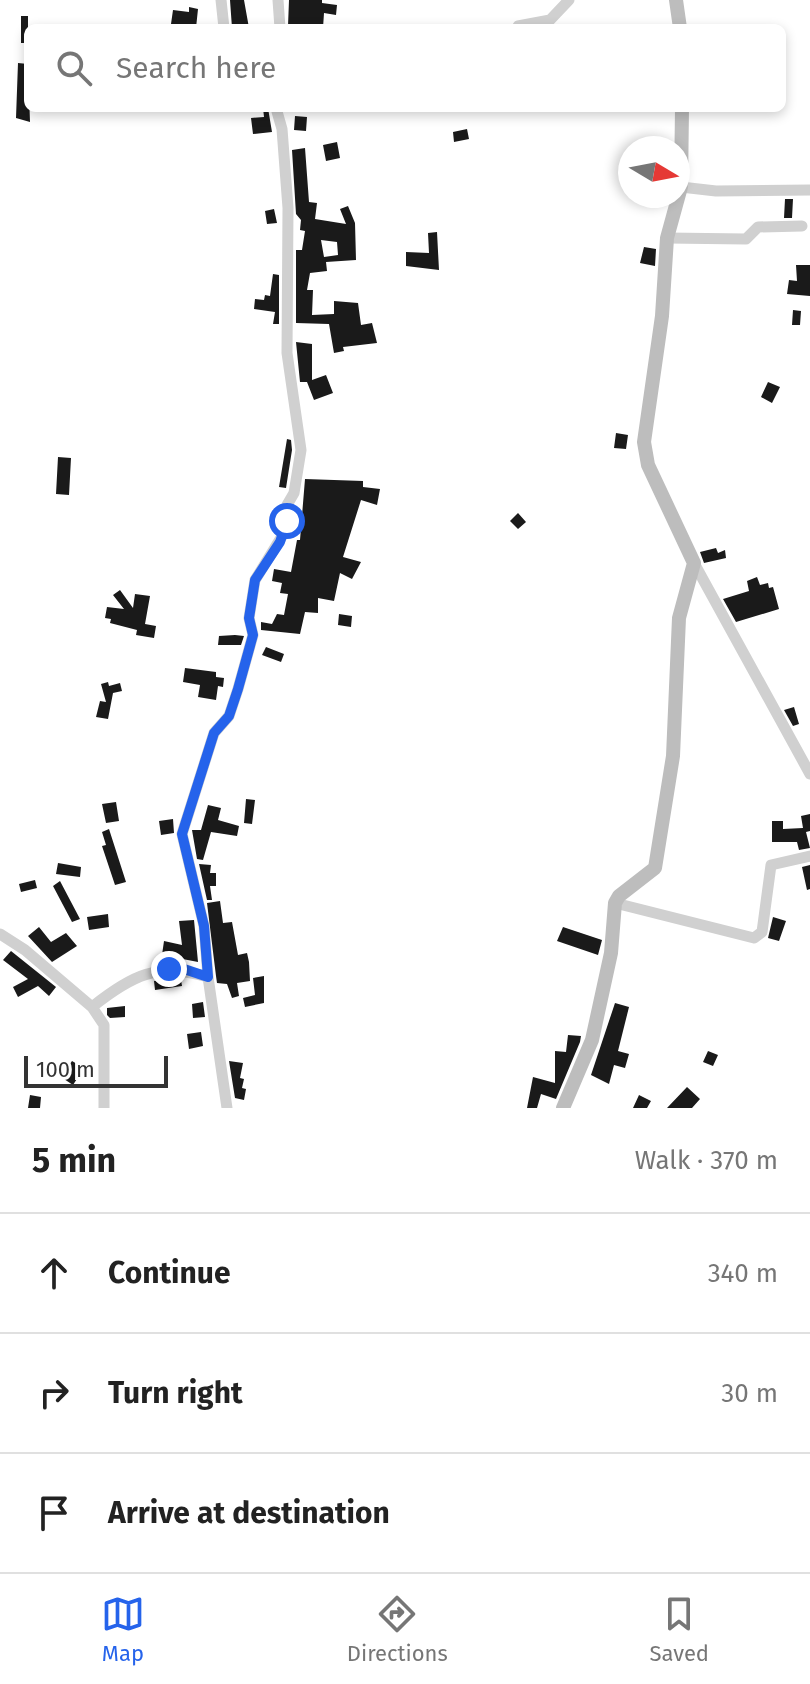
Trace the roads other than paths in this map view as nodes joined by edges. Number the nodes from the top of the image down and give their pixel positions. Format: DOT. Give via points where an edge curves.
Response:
graph roads {
  1 [pos="221,0"];
  2 [pos="278,0"];
  3 [pos="569,0"];
  4 [pos="676,0"];
  5 [pos="224,24"];
  6 [pos="280,24"];
  7 [pos="529,24"];
  8 [pos="679,24"];
  9 [pos="277,112"];
  10 [pos="682,112"];
  11 [pos="682,136"];
  12 [pos="690,188"];
  13 [pos="810,190"];
  14 [pos="675,208"];
  15 [pos="802,226"];
  16 [pos="667,238"];
  17 [pos="694,563"];
  18 [pos="810,774"];
  19 [pos="810,856"];
  20 [pos="615,903"];
  21 [pos="0,934"];
  22 [pos="208,977"];
  23 [pos="92,1007"];
  24 [pos="104,1108"];
  25 [pos="227,1108"];
  26 [pos="563,1108"];
  1 -- 5 [label="street"];
  2 -- 6 [label="street"];
  3 -- 7 [label="street" via="550,20"];
  4 -- 8 [label="street"];
  9 -- 22 [label="street" via="288,208 287,353 301,450 284,533 255,580 249,618 253,635 238,689 229,716 214,733 182,834 204,926"];
  10 -- 11 [label="street"];
  12 -- 13 [label="street"];
  14 -- 16 [label="street"];
  15 -- 16 [label="street" via="756,228 746,239"];
  16 -- 17 [label="street" via="664,304 644,442 648,465"];
  17 -- 18 [label="street"];
  17 -- 20 [label="street" via="679,618 673,756 657,857 649,875"];
  19 -- 20 [label="street" via="771,865 762,932 754,938"];
  20 -- 26 [label="street" via="611,953 592,1040"];
  21 -- 23 [label="street"];
  22 -- 23 [label="street" via="169,969 122,985"];
  22 -- 25 [label="street"];
  23 -- 24 [label="street" via="104,1025"];
}
